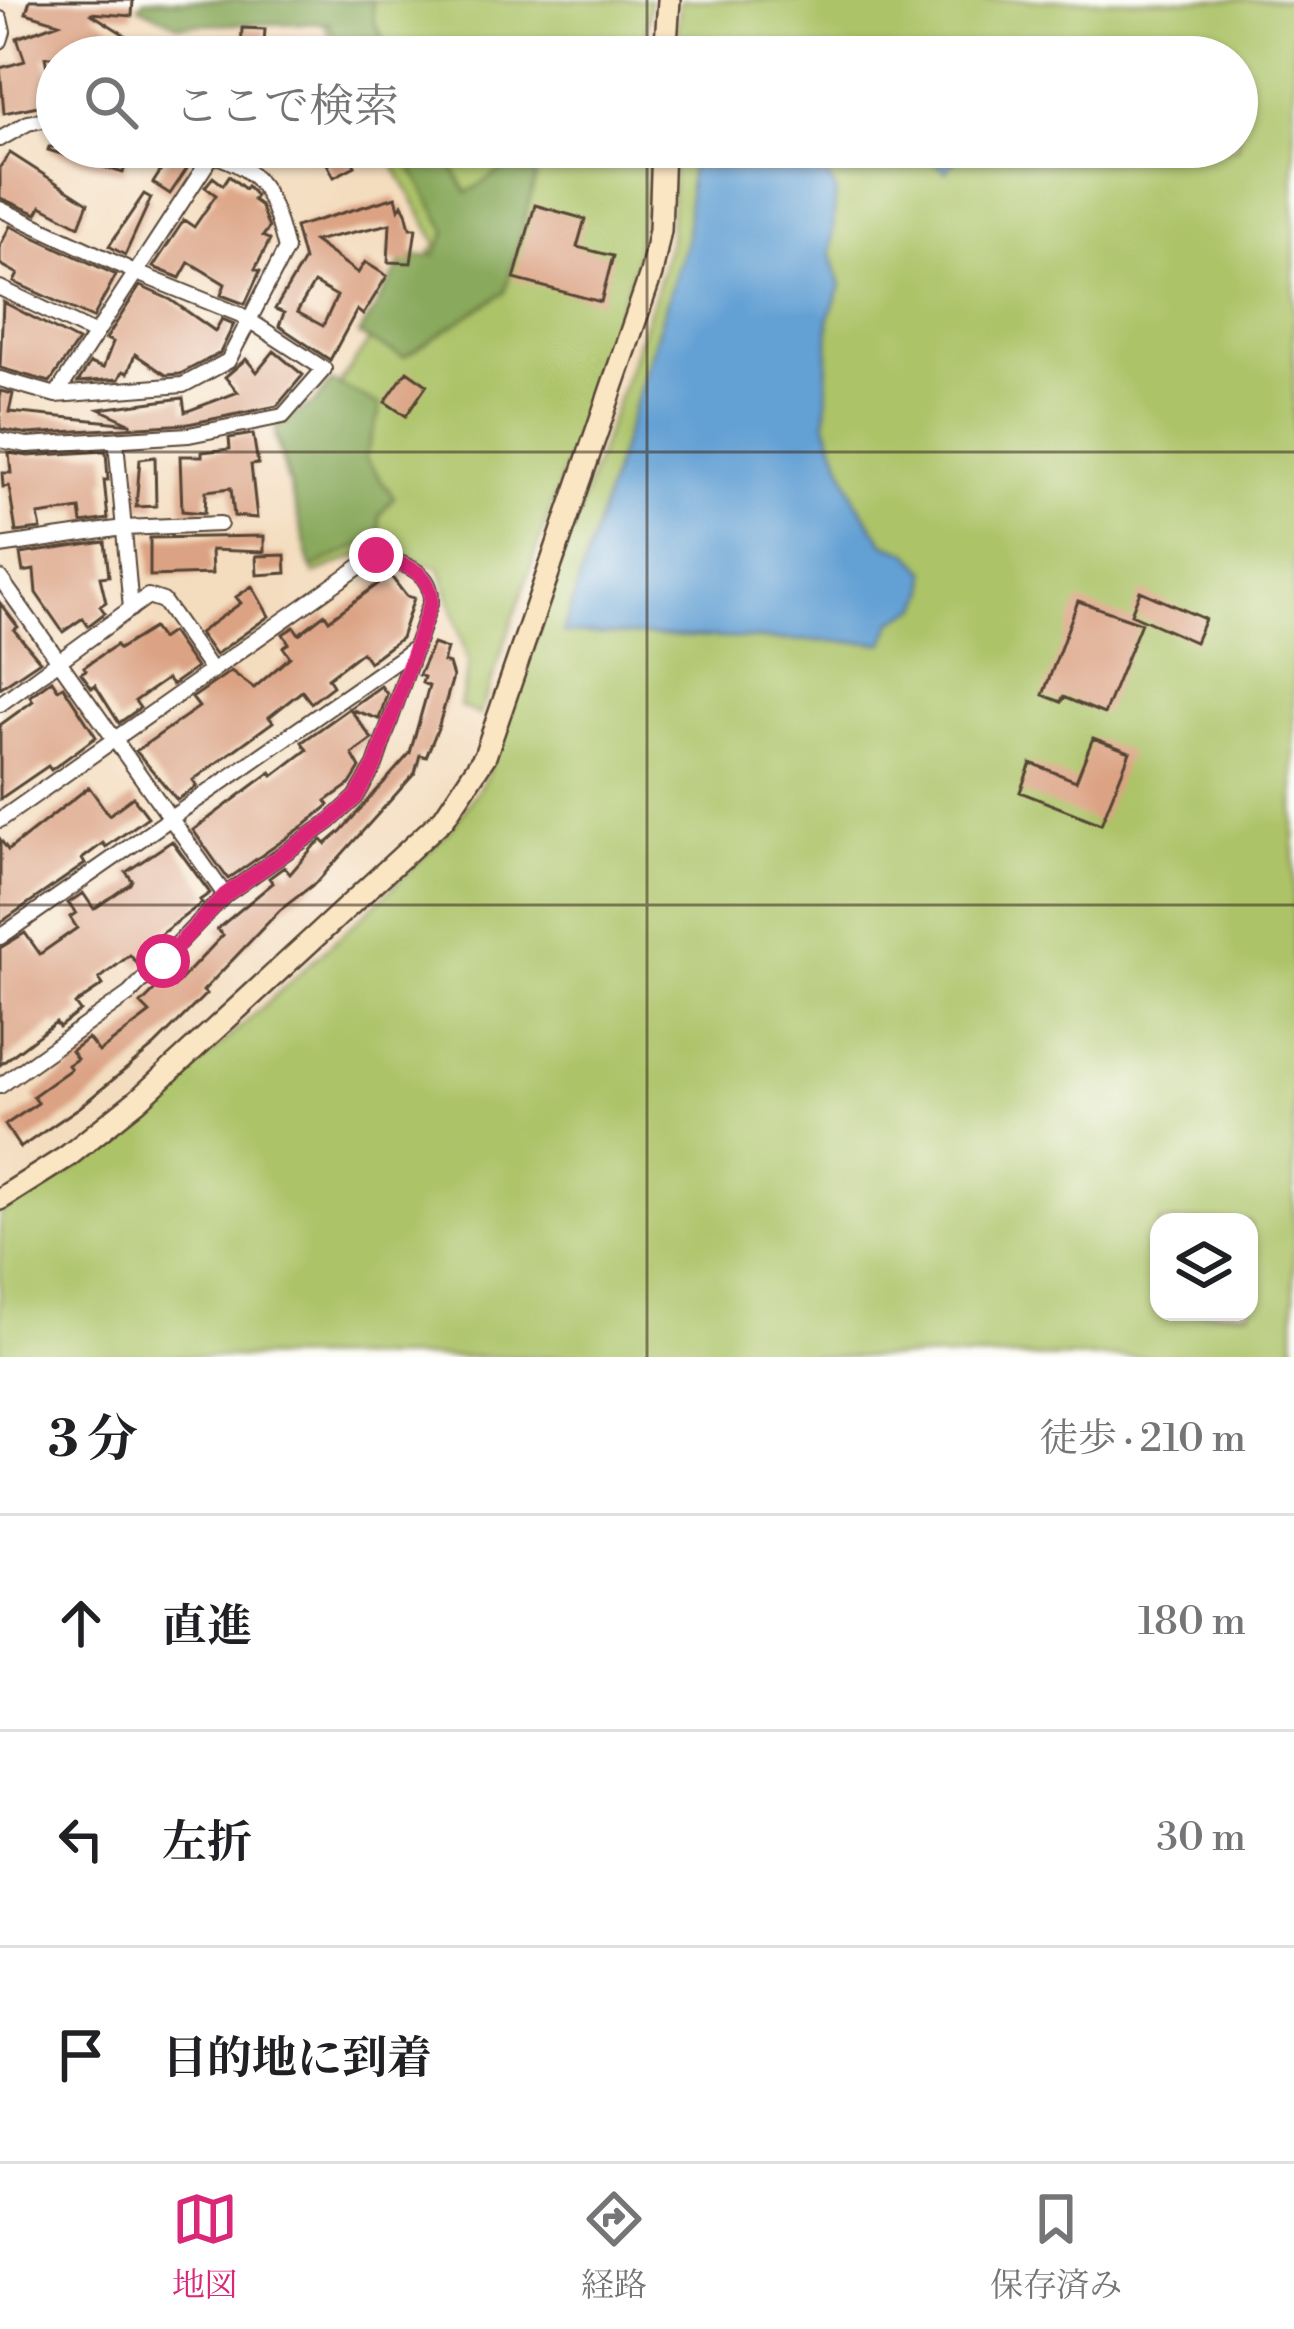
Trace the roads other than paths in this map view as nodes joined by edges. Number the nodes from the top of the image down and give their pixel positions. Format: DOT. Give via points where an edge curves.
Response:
graph roads {
  1 [pos="669,0"];
  2 [pos="0,20"];
  3 [pos="666,36"];
  4 [pos="0,41"];
  5 [pos="36,121"];
  6 [pos="0,139"];
  7 [pos="204,168"];
  8 [pos="247,168"];
  9 [pos="661,168"];
  10 [pos="0,209"];
  11 [pos="137,273"];
  12 [pos="0,288"];
  13 [pos="250,321"];
  14 [pos="96,334"];
  15 [pos="0,379"];
  16 [pos="56,395"];
  17 [pos="0,440"];
  18 [pos="116,441"];
  19 [pos="220,524"];
  20 [pos="123,528"];
  21 [pos="0,546"];
  22 [pos="0,578"];
  23 [pos="131,609"];
  24 [pos="416,648"];
  25 [pos="60,661"];
  26 [pos="212,671"];
  27 [pos="0,704"];
  28 [pos="114,739"];
  29 [pos="171,817"];
  30 [pos="0,820"];
  31 [pos="225,895"];
  32 [pos="0,937"];
  33 [pos="0,1086"];
  34 [pos="0,1199"];
  1 -- 3 [label="street"];
  2 -- 4 [label="street"];
  5 -- 6 [label="street"];
  7 -- 11 [label="street"];
  8 -- 13 [label="street" via="264,185 286,249"];
  9 -- 34 [label="street" via="652,274 467,789 138,1100"];
  10 -- 11 [label="street"];
  11 -- 13 [label="street"];
  11 -- 14 [label="street"];
  12 -- 14 [label="street"];
  13 -- 16 [label="street" via="228,362 183,385"];
  13 -- 18 [label="street" via="324,369 284,416"];
  14 -- 16 [label="street"];
  15 -- 16 [label="street"];
  17 -- 18 [label="street"];
  18 -- 20 [label="street"];
  19 -- 20 [label="street"];
  20 -- 21 [label="street"];
  20 -- 23 [label="street"];
  22 -- 25 [label="street"];
  23 -- 25 [label="street"];
  23 -- 26 [label="street" via="148,596 163,601"];
  24 -- 26 [label="street" via="431,602 427,580 376,555"];
  24 -- 29 [label="street"];
  24 -- 31 [label="street" via="356,797"];
  25 -- 27 [label="street"];
  25 -- 28 [label="street"];
  26 -- 28 [label="street"];
  28 -- 29 [label="street"];
  28 -- 30 [label="street"];
  29 -- 31 [label="street"];
  29 -- 32 [label="street"];
  31 -- 33 [label="street" via="129,994"];
}
